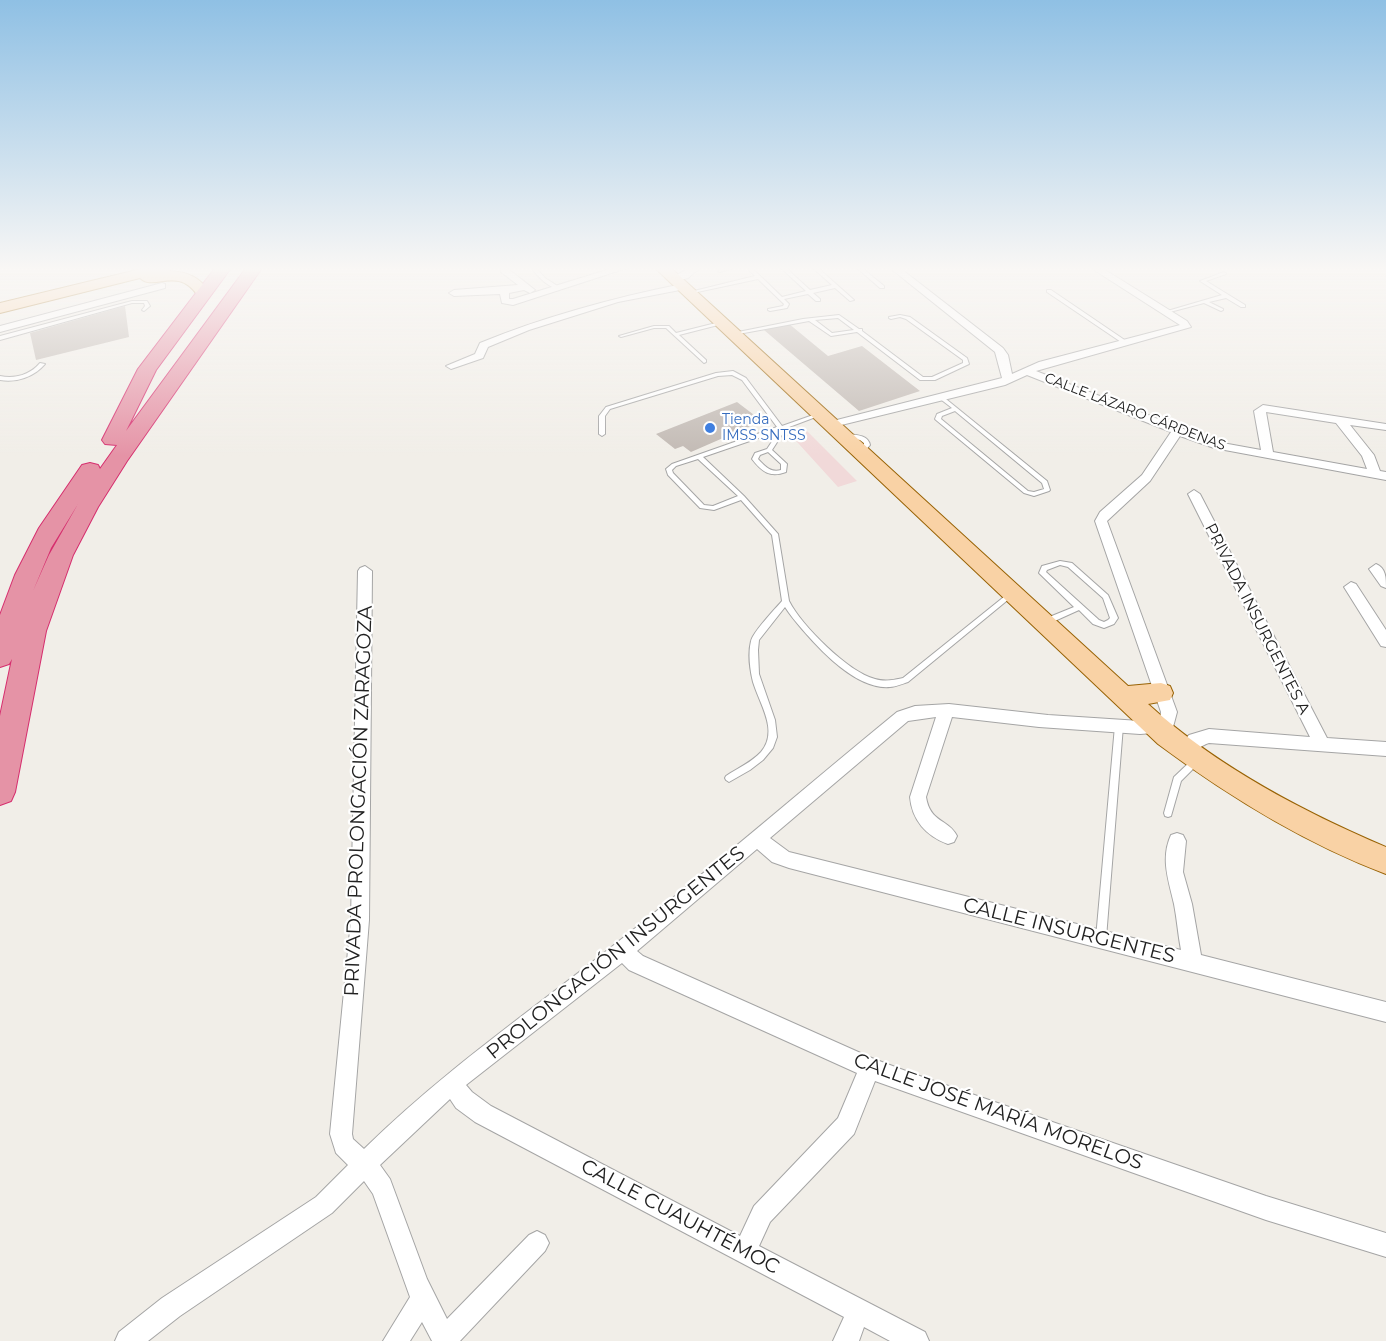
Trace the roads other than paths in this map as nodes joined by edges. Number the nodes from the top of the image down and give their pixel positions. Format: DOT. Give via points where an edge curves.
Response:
graph roads {
  1 [pos="860,330"];
  2 [pos="24,331"];
  3 [pos="175,331"];
  4 [pos="194,331"];
  5 [pos="201,331"];
  6 [pos="227,331"];
  7 [pos="518,331"];
  8 [pos="642,331"];
  9 [pos="672,331"];
  10 [pos="705,331"];
  11 [pos="729,331"];
  12 [pos="825,331"];
  13 [pos="857,331"];
  14 [pos="925,331"];
  15 [pos="974,331"];
  16 [pos="1108,331"];
  17 [pos="1171,331"];
  18 [pos="677,334"];
  19 [pos="621,336"];
  20 [pos="0,338"];
  21 [pos="1126,343"];
  22 [pos="704,361"];
  23 [pos="42,364"];
  24 [pos="451,366"];
  25 [pos="1026,371"];
  26 [pos="0,378"];
  27 [pos="1008,381"];
  28 [pos="941,397"];
  29 [pos="955,409"];
  30 [pos="1339,419"];
  31 [pos="829,425"];
  32 [pos="1386,427"];
  33 [pos="781,428"];
  34 [pos="1177,431"];
  35 [pos="602,434"];
  36 [pos="112,440"];
  37 [pos="769,450"];
  38 [pos="698,456"];
  39 [pos="1268,456"];
  40 [pos="1380,475"];
  41 [pos="1194,494"];
  42 [pos="742,497"];
  43 [pos="68,540"];
  44 [pos="1376,569"];
  45 [pos="365,571"];
  46 [pos="1386,583"];
  47 [pos="1351,587"];
  48 [pos="1012,594"];
  49 [pos="786,601"];
  50 [pos="1080,607"];
  51 [pos="1043,623"];
  52 [pos="1386,642"];
  53 [pos="0,657"];
  54 [pos="1161,693"];
  55 [pos="1122,696"];
  56 [pos="946,711"];
  57 [pos="1119,726"];
  58 [pos="1155,726"];
  59 [pos="1321,743"];
  60 [pos="1386,749"];
  61 [pos="1191,754"];
  62 [pos="729,778"];
  63 [pos="0,792"];
  64 [pos="1168,813"];
  65 [pos="948,837"];
  66 [pos="758,839"];
  67 [pos="1177,841"];
  68 [pos="1386,861"];
  69 [pos="1101,938"];
  70 [pos="622,951"];
  71 [pos="1192,962"];
  72 [pos="1386,1012"];
  73 [pos="870,1068"];
  74 [pos="452,1083"];
  75 [pos="364,1164"];
  76 [pos="537,1243"];
  77 [pos="1386,1245"];
  78 [pos="745,1251"];
  79 [pos="424,1297"];
  80 [pos="859,1311"];
  81 [pos="129,1341"];
  82 [pos="396,1341"];
  83 [pos="444,1341"];
  84 [pos="846,1341"];
  85 [pos="916,1341"];
  1 -- 14 [label="lane" via="922,379 933,379 966,364"];
  2 -- 20 [label="lane"];
  3 -- 36 [label="highway" via="147,369"];
  4 -- 36 [label="highway"];
  5 -- 43 [label="highway"];
  6 -- 43 [label="highway" via="139,454"];
  7 -- 24 [label="street" via="484,345 479,356"];
  8 -- 19 [label="lane"];
  9 -- 18 [label="lane"];
  10 -- 18 [label="lane"];
  11 -- 31 [label="main road"];
  12 -- 13 [label="lane" via="831,335"];
  15 -- 27 [label="street" via="1003,355"];
  16 -- 21 [label="lane"];
  17 -- 21 [label="street"];
  18 -- 22 [label="lane"];
  21 -- 25 [label="street"];
  23 -- 26 [label="lane" via="30,374"];
  25 -- 27 [label="street"];
  25 -- 34 [label="street, CALLE LÁZARO CÁRDENAS"];
  27 -- 28 [label="street"];
  28 -- 29 [label="lane"];
  28 -- 31 [label="street"];
  29 -- 29 [label="lane" via="1045,483 1047,490 1038,494 1026,492 938,419"];
  30 -- 32 [label="street"];
  30 -- 39 [label="street" via="1263,408 1260,411"];
  30 -- 40 [label="street"];
  31 -- 33 [label="lane"];
  31 -- 48 [label="main road"];
  33 -- 35 [label="lane" via="744,379 726,373 608,408 602,416"];
  33 -- 37 [label="lane"];
  33 -- 38 [label="lane"];
  34 -- 39 [label="street, CALLE LÁZARO CÁRDENAS" via="1225,448"];
  34 -- 54 [label="street" via="1146,478 1101,521"];
  36 -- 53 [label="highway" via="40,546"];
  37 -- 37 [label="lane" via="757,454 757,461 769,472 784,471 784,464"];
  38 -- 42 [label="lane"];
  38 -- 42 [label="lane" via="668,471 699,505 710,509"];
  39 -- 40 [label="street, CALLE LÁZARO CÁRDENAS"];
  41 -- 59 [label="street, PRIVADA INSURGENTES A"];
  42 -- 49 [label="lane" via="775,534"];
  43 -- 63 [label="highway" via="49,582 31,639"];
  44 -- 46 [label="street"];
  45 -- 75 [label="street, PRIVADA PROLONGACIÓN ZARAGOZA" via="360,920 341,1134 344,1145"];
  47 -- 52 [label="street"];
  48 -- 49 [label="lane" via="905,680 889,685 869,680 840,663 813,637"];
  48 -- 51 [label="main road"];
  49 -- 62 [label="lane" via="759,633 754,645 757,681 773,728 771,745 762,756"];
  50 -- 50 [label="lane" via="1043,575 1042,570 1062,563 1070,565 1108,600 1114,618 1101,624"];
  50 -- 51 [label="lane"];
  51 -- 55 [label="main road"];
  54 -- 55 [label="main road"];
  54 -- 58 [label="street" via="1169,720"];
  55 -- 58 [label="main road"];
  56 -- 57 [label="street, PROLONGACIÓN INSURGENTES"];
  56 -- 65 [label="street" via="918,797 924,819"];
  56 -- 66 [label="street, PROLONGACIÓN INSURGENTES" via="914,711 903,716"];
  57 -- 58 [label="street, PROLONGACIÓN INSURGENTES"];
  57 -- 69 [label="lane"];
  58 -- 61 [label="main road"];
  59 -- 60 [label="street"];
  59 -- 61 [label="street" via="1209,736 1195,740"];
  61 -- 64 [label="lane" via="1177,779"];
  61 -- 68 [label="main road" via="1276,810"];
  66 -- 69 [label="street, CALLE INSURGENTES" via="789,860"];
  66 -- 70 [label="street, PROLONGACIÓN INSURGENTES"];
  67 -- 71 [label="street" via="1174,872"];
  69 -- 71 [label="street, CALLE INSURGENTES"];
  70 -- 73 [label="street, CALLE JOSÉ MARÍA MORELOS" via="636,963"];
  70 -- 74 [label="street, PROLONGACIÓN INSURGENTES"];
  71 -- 72 [label="street, CALLE INSURGENTES"];
  73 -- 77 [label="street, CALLE JOSÉ MARÍA MORELOS" via="1255,1204"];
  73 -- 78 [label="street" via="846,1126 762,1214"];
  74 -- 75 [label="street, PROLONGACIÓN INSURGENTES"];
  74 -- 78 [label="street, CALLE CUAUHTÉMOC" via="464,1100 483,1114"];
  75 -- 79 [label="street, PRIVADA PROLONGACIÓN ZARAGOZA" via="382,1187"];
  75 -- 81 [label="street, PROLONGACIÓN INSURGENTES" via="324,1205 171,1307"];
  76 -- 83 [label="street"];
  78 -- 80 [label="street, CALLE CUAUHTÉMOC"];
  79 -- 82 [label="street"];
  79 -- 83 [label="street, PRIVADA PROLONGACIÓN ZARAGOZA"];
  80 -- 84 [label="street"];
  80 -- 85 [label="street, CALLE CUAUHTÉMOC"];
}
